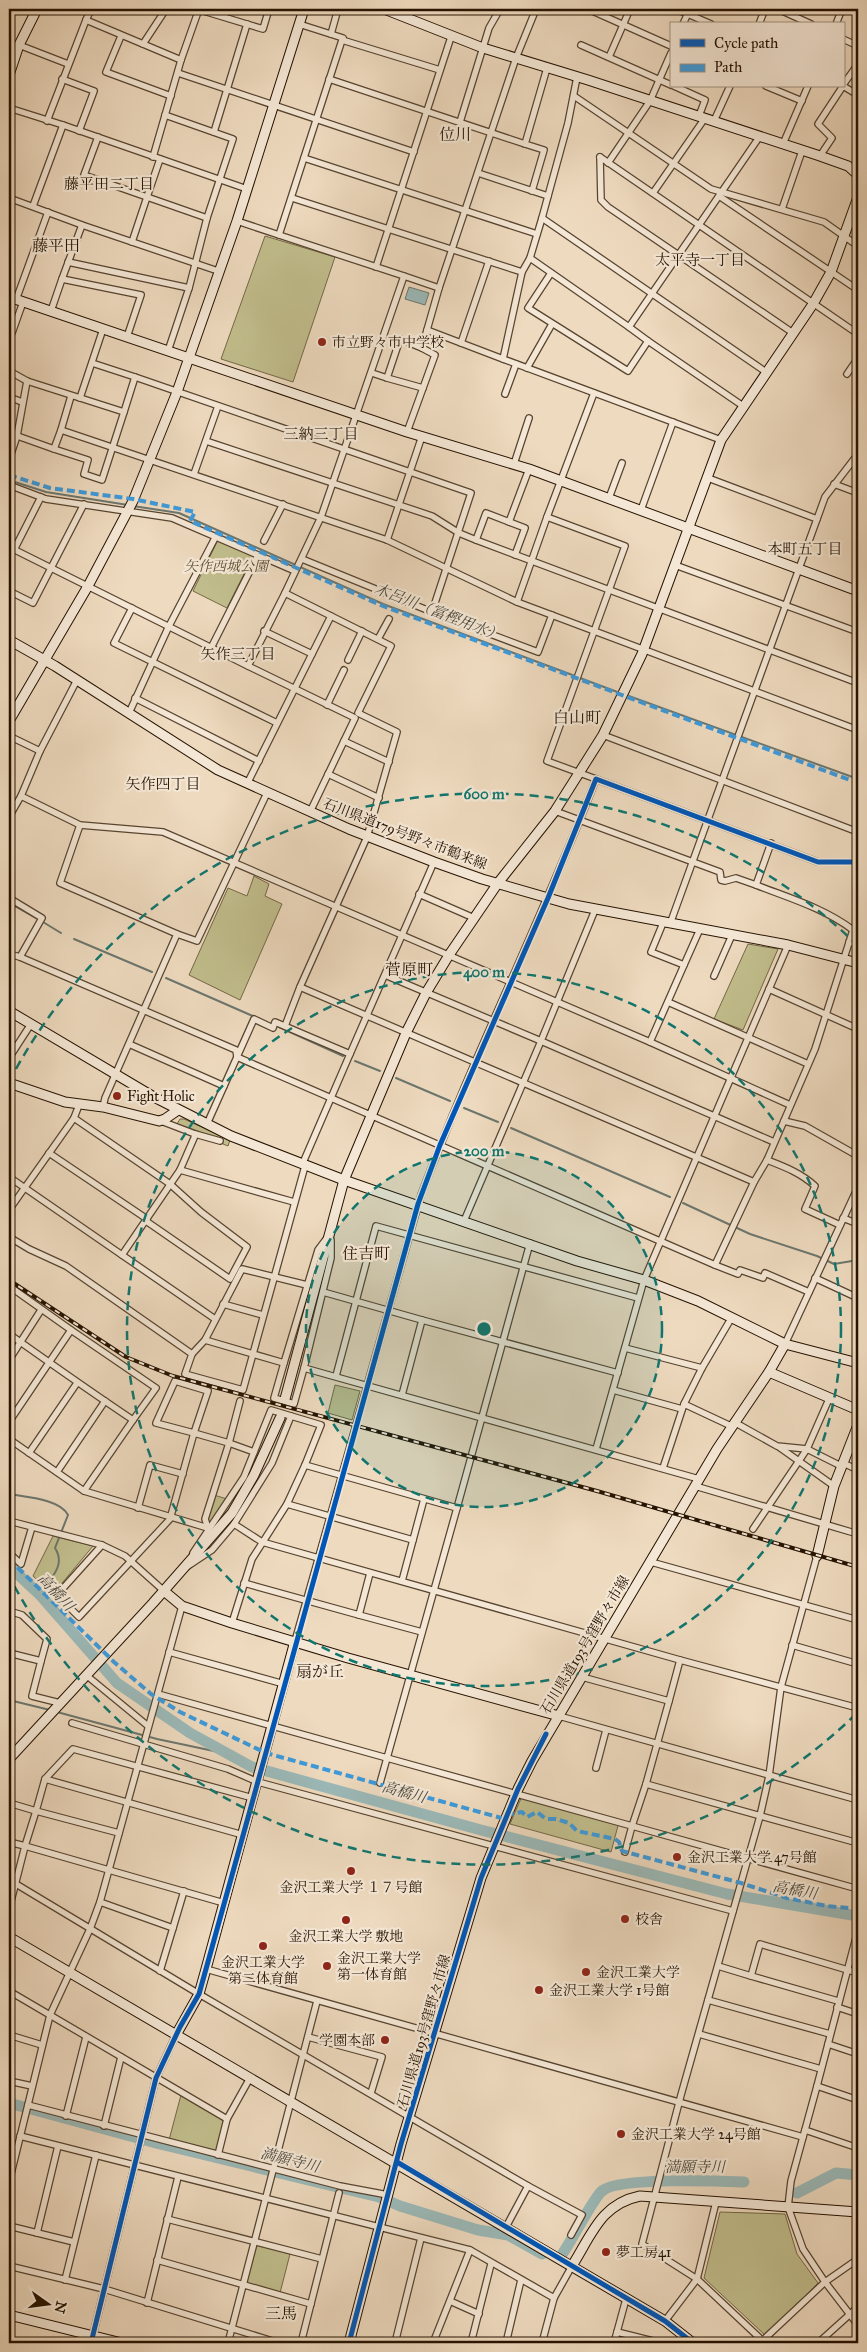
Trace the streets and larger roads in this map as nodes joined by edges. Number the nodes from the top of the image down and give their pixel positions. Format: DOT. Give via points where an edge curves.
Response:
graph roads {
  1 [pos="37,9"];
  2 [pos="91,9"];
  3 [pos="166,9"];
  4 [pos="198,9"];
  5 [pos="269,9"];
  6 [pos="304,9"];
  7 [pos="338,9"];
  8 [pos="500,9"];
  9 [pos="536,9"];
  10 [pos="588,9"];
  11 [pos="630,9"];
  12 [pos="676,9"];
  13 [pos="766,9"];
  14 [pos="778,9"];
  15 [pos="842,9"];
  16 [pos="390,10"];
  17 [pos="689,11"];
  18 [pos="86,20"];
  19 [pos="708,22"];
  20 [pos="760,22"];
  21 [pos="807,22"];
  22 [pos="837,22"];
  23 [pos="246,24"];
  24 [pos="299,24"];
  25 [pos="623,24"];
  26 [pos="331,34"];
  27 [pos="121,36"];
  28 [pos="451,37"];
  29 [pos="844,39"];
  30 [pos="342,40"];
  31 [pos="143,44"];
  32 [pos="582,45"];
  33 [pos="19,46"];
  34 [pos="670,46"];
  35 [pos="858,46"];
  36 [pos="483,48"];
  37 [pos="670,55"];
  38 [pos="609,57"];
  39 [pos="516,58"];
  40 [pos="181,60"];
  41 [pos="68,64"];
  42 [pos="858,64"];
  43 [pos="547,68"];
  44 [pos="440,70"];
  45 [pos="178,73"];
  46 [pos="9,75"];
  47 [pos="578,77"];
  48 [pos="62,79"];
  49 [pos="659,79"];
  50 [pos="329,80"];
  51 [pos="670,84"];
  52 [pos="844,85"];
  53 [pos="844,87"];
  54 [pos="678,88"];
  55 [pos="729,88"];
  56 [pos="770,88"];
  57 [pos="807,88"];
  58 [pos="842,88"];
  59 [pos="227,89"];
  60 [pos="858,95"];
  61 [pos="171,96"];
  62 [pos="574,96"];
  63 [pos="650,101"];
  64 [pos="802,102"];
  65 [pos="275,104"];
  66 [pos="9,108"];
  67 [pos="427,111"];
  68 [pos="165,115"];
  69 [pos="702,117"];
  70 [pos="316,118"];
  71 [pos="47,121"];
  72 [pos="714,121"];
  73 [pos="460,122"];
  74 [pos="63,125"];
  75 [pos="79,130"];
  76 [pos="214,132"];
  77 [pos="492,132"];
  78 [pos="628,133"];
  79 [pos="760,136"];
  80 [pos="98,137"];
  81 [pos="525,144"];
  82 [pos="783,144"];
  83 [pos="802,150"];
  84 [pos="414,152"];
  85 [pos="820,156"];
  86 [pos="156,158"];
  87 [pos="304,158"];
  88 [pos="608,163"];
  89 [pos="674,163"];
  90 [pos="478,172"];
  91 [pos="858,175"];
  92 [pos="220,179"];
  93 [pos="247,189"];
  94 [pos="401,189"];
  95 [pos="532,191"];
  96 [pos="653,193"];
  97 [pos="721,194"];
  98 [pos="548,196"];
  99 [pos="858,197"];
  100 [pos="9,198"];
  101 [pos="147,198"];
  102 [pos="292,198"];
  103 [pos="33,206"];
  104 [pos="782,209"];
  105 [pos="466,210"];
  106 [pos="48,212"];
  107 [pos="206,218"];
  108 [pos="542,218"];
  109 [pos="237,221"];
  110 [pos="699,224"];
  111 [pos="82,226"];
  112 [pos="388,229"];
  113 [pos="537,234"];
  114 [pos="279,235"];
  115 [pos="845,238"];
  116 [pos="132,242"];
  117 [pos="857,242"];
  118 [pos="452,250"];
  119 [pos="680,254"];
  120 [pos="530,258"];
  121 [pos="489,261"];
  122 [pos="68,262"];
  123 [pos="197,263"];
  124 [pos="376,267"];
  125 [pos="218,271"];
  126 [pos="522,272"];
  127 [pos="831,272"];
  128 [pos="551,273"];
  129 [pos="404,276"];
  130 [pos="62,279"];
  131 [pos="189,288"];
  132 [pos="439,288"];
  133 [pos="858,290"];
  134 [pos="653,293"];
  135 [pos="16,300"];
  136 [pos="814,304"];
  137 [pos="50,311"];
  138 [pos="552,324"];
  139 [pos="629,327"];
  140 [pos="103,329"];
  141 [pos="427,330"];
  142 [pos="9,332"];
  143 [pos="794,333"];
  144 [pos="858,334"];
  145 [pos="127,337"];
  146 [pos="648,341"];
  147 [pos="461,343"];
  148 [pos="422,348"];
  149 [pos="168,351"];
  150 [pos="188,357"];
  151 [pos="858,358"];
  152 [pos="503,359"];
  153 [pos="92,363"];
  154 [pos="516,364"];
  155 [pos="527,368"];
  156 [pos="9,371"];
  157 [pos="766,372"];
  158 [pos="372,373"];
  159 [pos="847,374"];
  160 [pos="135,377"];
  161 [pos="387,378"];
  162 [pos="27,381"];
  163 [pos="423,388"];
  164 [pos="177,392"];
  165 [pos="594,393"];
  166 [pos="504,394"];
  167 [pos="71,396"];
  168 [pos="9,397"];
  169 [pos="80,398"];
  170 [pos="22,402"];
  171 [pos="218,406"];
  172 [pos="743,406"];
  173 [pos="124,412"];
  174 [pos="356,415"];
  175 [pos="530,418"];
  176 [pos="673,422"];
  177 [pos="60,430"];
  178 [pos="407,432"];
  179 [pos="9,433"];
  180 [pos="17,436"];
  181 [pos="422,436"];
  182 [pos="722,440"];
  183 [pos="206,441"];
  184 [pos="113,447"];
  185 [pos="54,449"];
  186 [pos="345,449"];
  187 [pos="858,454"];
  188 [pos="150,458"];
  189 [pos="9,460"];
  190 [pos="622,463"];
  191 [pos="514,464"];
  192 [pos="529,469"];
  193 [pos="412,471"];
  194 [pos="194,474"];
  195 [pos="708,478"];
  196 [pos="560,480"];
  197 [pos="333,484"];
  198 [pos="834,484"];
  199 [pos="9,485"];
  200 [pos="858,493"];
  201 [pos="41,497"];
  202 [pos="609,498"];
  203 [pos="84,504"];
  204 [pos="283,504"];
  205 [pos="400,504"];
  206 [pos="130,507"];
  207 [pos="641,510"];
  208 [pos="321,517"];
  209 [pos="547,517"];
  210 [pos="817,519"];
  211 [pos="509,522"];
  212 [pos="690,528"];
  213 [pos="459,533"];
  214 [pos="216,536"];
  215 [pos="387,540"];
  216 [pos="476,540"];
  217 [pos="264,541"];
  218 [pos="12,548"];
  219 [pos="258,555"];
  220 [pos="516,555"];
  221 [pos="532,561"];
  222 [pos="299,564"];
  223 [pos="675,566"];
  224 [pos="52,567"];
  225 [pos="446,567"];
  226 [pos="800,570"];
  227 [pos="88,586"];
  228 [pos="610,590"];
  229 [pos="9,591"];
  230 [pos="858,591"];
  231 [pos="285,593"];
  232 [pos="517,602"];
  233 [pos="787,606"];
  234 [pos="132,608"];
  235 [pos="659,608"];
  236 [pos="432,612"];
  237 [pos="552,615"];
  238 [pos="331,616"];
  239 [pos="389,619"];
  240 [pos="169,626"];
  241 [pos="264,631"];
  242 [pos="362,631"];
  243 [pos="596,631"];
  244 [pos="858,632"];
  245 [pos="378,639"];
  246 [pos="9,640"];
  247 [pos="211,648"];
  248 [pos="644,650"];
  249 [pos="770,650"];
  250 [pos="312,654"];
  251 [pos="45,660"];
  252 [pos="348,660"];
  253 [pos="153,662"];
  254 [pos="248,666"];
  255 [pos="344,670"];
  256 [pos="77,680"];
  257 [pos="858,683"];
  258 [pos="294,688"];
  259 [pos="755,691"];
  260 [pos="135,698"];
  261 [pos="327,704"];
  262 [pos="128,712"];
  263 [pos="356,716"];
  264 [pos="9,721"];
  265 [pos="277,723"];
  266 [pos="858,730"];
  267 [pos="603,735"];
  268 [pos="9,736"];
  269 [pos="344,741"];
  270 [pos="40,751"];
  271 [pos="259,760"];
  272 [pos="389,762"];
  273 [pos="328,774"];
  274 [pos="580,774"];
  275 [pos="596,779"];
  276 [pos="722,780"];
  277 [pos="247,784"];
  278 [pos="267,793"];
  279 [pos="21,796"];
  280 [pos="379,798"];
  281 [pos="555,811"];
  282 [pos="310,812"];
  283 [pos="9,817"];
  284 [pos="580,820"];
  285 [pos="706,820"];
  286 [pos="80,824"];
  287 [pos="858,832"];
  288 [pos="367,837"];
  289 [pos="771,843"];
  290 [pos="690,861"];
  291 [pos="233,862"];
  292 [pos="434,862"];
  293 [pos="858,862"];
  294 [pos="498,883"];
  295 [pos="756,885"];
  296 [pos="419,894"];
  297 [pos="9,898"];
  298 [pos="548,898"];
  299 [pos="335,907"];
  300 [pos="595,910"];
  301 [pos="474,918"];
  302 [pos="666,923"];
  303 [pos="858,924"];
  304 [pos="700,929"];
  305 [pos="853,930"];
  306 [pos="177,934"];
  307 [pos="401,935"];
  308 [pos="732,935"];
  309 [pos="850,942"];
  310 [pos="858,944"];
  311 [pos="788,945"];
  312 [pos="9,954"];
  313 [pos="449,955"];
  314 [pos="20,957"];
  315 [pos="844,960"];
  316 [pos="858,964"];
  317 [pos="684,965"];
  318 [pos="385,976"];
  319 [pos="714,976"];
  320 [pos="509,982"];
  321 [pos="300,987"];
  322 [pos="769,989"];
  323 [pos="426,993"];
  324 [pos="668,1002"];
  325 [pos="558,1003"];
  326 [pos="143,1010"];
  327 [pos="9,1011"];
  328 [pos="367,1016"];
  329 [pos="826,1016"];
  330 [pos="493,1022"];
  331 [pos="31,1024"];
  332 [pos="285,1026"];
  333 [pos="858,1029"];
  334 [pos="406,1033"];
  335 [pos="748,1037"];
  336 [pos="541,1041"];
  337 [pos="650,1042"];
  338 [pos="128,1044"];
  339 [pos="350,1054"];
  340 [pos="9,1057"];
  341 [pos="238,1057"];
  342 [pos="475,1063"];
  343 [pos="808,1064"];
  344 [pos="115,1075"];
  345 [pos="730,1078"];
  346 [pos="9,1083"];
  347 [pos="523,1083"];
  348 [pos="224,1086"];
  349 [pos="330,1098"];
  350 [pos="79,1104"];
  351 [pos="790,1105"];
  352 [pos="103,1107"];
  353 [pos="178,1110"];
  354 [pos="370,1115"];
  355 [pos="713,1116"];
  356 [pos="74,1118"];
  357 [pos="159,1121"];
  358 [pos="784,1121"];
  359 [pos="207,1124"];
  360 [pos="195,1134"];
  361 [pos="220,1141"];
  362 [pos="774,1142"];
  363 [pos="440,1145"];
  364 [pos="49,1153"];
  365 [pos="858,1156"];
  366 [pos="695,1159"];
  367 [pos="767,1160"];
  368 [pos="303,1166"];
  369 [pos="488,1166"];
  370 [pos="180,1170"];
  371 [pos="9,1177"];
  372 [pos="344,1180"];
  373 [pos="754,1182"];
  374 [pos="170,1184"];
  375 [pos="858,1187"];
  376 [pos="26,1188"];
  377 [pos="294,1202"];
  378 [pos="418,1204"];
  379 [pos="9,1210"];
  380 [pos="843,1218"];
  381 [pos="146,1220"];
  382 [pos="464,1221"];
  383 [pos="858,1224"];
  384 [pos="840,1225"];
  385 [pos="330,1232"];
  386 [pos="410,1235"];
  387 [pos="9,1237"];
  388 [pos="659,1241"];
  389 [pos="530,1243"];
  390 [pos="122,1255"];
  391 [pos="715,1264"];
  392 [pos="523,1266"];
  393 [pos="239,1268"];
  394 [pos="274,1278"];
  395 [pos="815,1278"];
  396 [pos="644,1280"];
  397 [pos="9,1286"];
  398 [pos="308,1286"];
  399 [pos="323,1292"];
  400 [pos="809,1292"];
  401 [pos="638,1298"];
  402 [pos="858,1298"];
  403 [pos="356,1300"];
  404 [pos="223,1304"];
  405 [pos="389,1309"];
  406 [pos="41,1310"];
  407 [pos="263,1315"];
  408 [pos="732,1317"];
  409 [pos="215,1319"];
  410 [pos="422,1320"];
  411 [pos="71,1330"];
  412 [pos="9,1334"];
  413 [pos="205,1340"];
  414 [pos="502,1342"];
  415 [pos="21,1343"];
  416 [pos="785,1344"];
  417 [pos="625,1348"];
  418 [pos="192,1354"];
  419 [pos="252,1355"];
  420 [pos="9,1360"];
  421 [pos="49,1362"];
  422 [pos="284,1363"];
  423 [pos="858,1364"];
  424 [pos="304,1368"];
  425 [pos="702,1368"];
  426 [pos="769,1372"];
  427 [pos="618,1373"];
  428 [pos="336,1376"];
  429 [pos="77,1383"];
  430 [pos="367,1386"];
  431 [pos="613,1390"];
  432 [pos="402,1395"];
  433 [pos="285,1399"];
  434 [pos="828,1399"];
  435 [pos="104,1401"];
  436 [pos="240,1401"];
  437 [pos="683,1406"];
  438 [pos="858,1410"];
  439 [pos="291,1416"];
  440 [pos="280,1418"];
  441 [pos="482,1418"];
  442 [pos="133,1420"];
  443 [pos="9,1422"];
  444 [pos="732,1424"];
  445 [pos="858,1425"];
  446 [pos="194,1433"];
  447 [pos="9,1439"];
  448 [pos="228,1443"];
  449 [pos="777,1446"];
  450 [pos="596,1449"];
  451 [pos="807,1449"];
  452 [pos="254,1452"];
  453 [pos="30,1453"];
  454 [pos="798,1462"];
  455 [pos="842,1464"];
  456 [pos="305,1465"];
  457 [pos="663,1468"];
  458 [pos="858,1470"];
  459 [pos="57,1472"];
  460 [pos="182,1474"];
  461 [pos="342,1476"];
  462 [pos="697,1482"];
  463 [pos="834,1486"];
  464 [pos="84,1491"];
  465 [pos="424,1499"];
  466 [pos="287,1504"];
  467 [pos="138,1508"];
  468 [pos="456,1508"];
  469 [pos="766,1508"];
  470 [pos="331,1517"];
  471 [pos="170,1518"];
  472 [pos="9,1521"];
  473 [pos="234,1524"];
  474 [pos="825,1524"];
  475 [pos="32,1527"];
  476 [pos="208,1528"];
  477 [pos="753,1529"];
  478 [pos="858,1534"];
  479 [pos="413,1540"];
  480 [pos="262,1542"];
  481 [pos="102,1545"];
  482 [pos="9,1553"];
  483 [pos="817,1556"];
  484 [pos="319,1559"];
  485 [pos="130,1560"];
  486 [pos="651,1562"];
  487 [pos="184,1568"];
  488 [pos="370,1573"];
  489 [pos="402,1582"];
  490 [pos="244,1583"];
  491 [pos="434,1590"];
  492 [pos="164,1591"];
  493 [pos="307,1601"];
  494 [pos="803,1604"];
  495 [pos="182,1606"];
  496 [pos="9,1611"];
  497 [pos="358,1615"];
  498 [pos="858,1620"];
  499 [pos="232,1623"];
  500 [pos="422,1632"];
  501 [pos="606,1639"];
  502 [pos="295,1641"];
  503 [pos="792,1645"];
  504 [pos="169,1652"];
  505 [pos="9,1653"];
  506 [pos="680,1660"];
  507 [pos="41,1661"];
  508 [pos="858,1664"];
  509 [pos="86,1675"];
  510 [pos="409,1675"];
  511 [pos="582,1677"];
  512 [pos="284,1684"];
  513 [pos="781,1687"];
  514 [pos="158,1694"];
  515 [pos="669,1701"];
  516 [pos="58,1705"];
  517 [pos="858,1708"];
  518 [pos="559,1716"];
  519 [pos="72,1723"];
  520 [pos="273,1725"];
  521 [pos="148,1727"];
  522 [pos="606,1730"];
  523 [pos="143,1743"];
  524 [pos="656,1743"];
  525 [pos="9,1758"];
  526 [pos="388,1758"];
  527 [pos="137,1766"];
  528 [pos="596,1768"];
  529 [pos="769,1776"];
  530 [pos="45,1779"];
  531 [pos="258,1780"];
  532 [pos="380,1783"];
  533 [pos="646,1784"];
  534 [pos="516,1794"];
  535 [pos="253,1798"];
  536 [pos="858,1800"];
  537 [pos="127,1802"];
  538 [pos="9,1803"];
  539 [pos="36,1811"];
  540 [pos="760,1816"];
  541 [pos="632,1826"];
  542 [pos="119,1833"];
  543 [pos="243,1835"];
  544 [pos="9,1842"];
  545 [pos="858,1843"];
  546 [pos="26,1846"];
  547 [pos="494,1846"];
  548 [pos="625,1852"];
  549 [pos="748,1858"];
  550 [pos="108,1869"];
  551 [pos="9,1882"];
  552 [pos="16,1884"];
  553 [pos="858,1889"];
  554 [pos="184,1891"];
  555 [pos="100,1902"];
  556 [pos="224,1902"];
  557 [pos="9,1909"];
  558 [pos="734,1911"];
  559 [pos="173,1928"];
  560 [pos="90,1929"];
  561 [pos="858,1930"];
  562 [pos="9,1937"];
  563 [pos="855,1949"];
  564 [pos="718,1966"];
  565 [pos="206,1969"];
  566 [pos="847,1969"];
  567 [pos="160,1971"];
  568 [pos="69,1972"];
  569 [pos="858,1973"];
  570 [pos="751,1976"];
  571 [pos="9,1991"];
  572 [pos="198,1994"];
  573 [pos="708,2000"];
  574 [pos="317,2001"];
  575 [pos="838,2004"];
  576 [pos="858,2014"];
  577 [pos="50,2015"];
  578 [pos="9,2034"];
  579 [pos="434,2034"];
  580 [pos="698,2034"];
  581 [pos="830,2034"];
  582 [pos="86,2036"];
  583 [pos="176,2036"];
  584 [pos="308,2037"];
  585 [pos="828,2044"];
  586 [pos="42,2045"];
  587 [pos="302,2054"];
  588 [pos="858,2054"];
  589 [pos="121,2057"];
  590 [pos="821,2069"];
  591 [pos="156,2078"];
  592 [pos="250,2078"];
  593 [pos="9,2081"];
  594 [pos="32,2086"];
  595 [pos="817,2086"];
  596 [pos="371,2093"];
  597 [pos="858,2100"];
  598 [pos="290,2101"];
  599 [pos="679,2102"];
  600 [pos="27,2107"];
  601 [pos="66,2116"];
  602 [pos="410,2116"];
  603 [pos="227,2119"];
  604 [pos="104,2126"];
  605 [pos="805,2130"];
  606 [pos="20,2136"];
  607 [pos="803,2137"];
  608 [pos="142,2138"];
  609 [pos="58,2146"];
  610 [pos="858,2148"];
  611 [pos="218,2155"];
  612 [pos="12,2156"];
  613 [pos="96,2156"];
  614 [pos="396,2162"];
  615 [pos="135,2166"];
  616 [pos="271,2171"];
  617 [pos="178,2177"];
  618 [pos="9,2182"];
  619 [pos="528,2186"];
  620 [pos="339,2193"];
  621 [pos="387,2198"];
  622 [pos="654,2198"];
  623 [pos="265,2199"];
  624 [pos="716,2202"];
  625 [pos="788,2207"];
  626 [pos="858,2212"];
  627 [pos="333,2216"];
  628 [pos="168,2219"];
  629 [pos="9,2226"];
  630 [pos="506,2227"];
  631 [pos="379,2228"];
  632 [pos="37,2233"];
  633 [pos="571,2235"];
  634 [pos="421,2238"];
  635 [pos="254,2241"];
  636 [pos="74,2242"];
  637 [pos="470,2250"];
  638 [pos="322,2259"];
  639 [pos="858,2259"];
  640 [pos="157,2260"];
  641 [pos="491,2264"];
  642 [pos="9,2266"];
  643 [pos="572,2266"];
  644 [pos="697,2279"];
  645 [pos="65,2280"];
  646 [pos="521,2280"];
  647 [pos="824,2282"];
  648 [pos="243,2285"];
  649 [pos="104,2289"];
  650 [pos="554,2298"];
  651 [pos="626,2299"];
  652 [pos="450,2301"];
  653 [pos="147,2303"];
  654 [pos="311,2304"];
  655 [pos="858,2307"];
  656 [pos="849,2313"];
  657 [pos="479,2314"];
  658 [pos="9,2315"];
  659 [pos="665,2321"];
  660 [pos="858,2325"];
  661 [pos="232,2329"];
  662 [pos="617,2332"];
  663 [pos="92,2339"];
  664 [pos="763,2342"];
  665 [pos="122,2343"];
  666 [pos="228,2343"];
  667 [pos="279,2343"];
  668 [pos="301,2343"];
  669 [pos="349,2343"];
  670 [pos="395,2343"];
  671 [pos="433,2343"];
  672 [pos="471,2343"];
  673 [pos="506,2343"];
  674 [pos="542,2343"];
  675 [pos="614,2343"];
  676 [pos="653,2343"];
  677 [pos="693,2343"];
  678 [pos="818,2343"];
  1 -- 33 [label="street"];
  2 -- 18 [label="street"];
  3 -- 31 [label="street"];
  4 -- 23 [label="street"];
  4 -- 40 [label="street"];
  5 -- 23 [label="street" via="262,29"];
  6 -- 24 [label="street"];
  7 -- 26 [label="street"];
  8 -- 36 [label="street"];
  9 -- 39 [label="street"];
  10 -- 25 [label="street"];
  11 -- 25 [label="street"];
  12 -- 17 [label="street"];
  13 -- 20 [label="street"];
  14 -- 21 [label="street"];
  15 -- 22 [label="street"];
  16 -- 28 [label="street"];
  17 -- 19 [label="street"];
  18 -- 27 [label="street"];
  18 -- 41 [label="street"];
  23 -- 59 [label="street"];
  24 -- 26 [label="street"];
  24 -- 65 [label="street"];
  25 -- 34 [label="street"];
  25 -- 38 [label="street"];
  26 -- 30 [label="street"];
  27 -- 31 [label="street"];
  27 -- 61 [label="street" via="106,72"];
  28 -- 36 [label="street"];
  28 -- 44 [label="street"];
  29 -- 35 [label="street"];
  30 -- 44 [label="street"];
  30 -- 50 [label="street"];
  31 -- 40 [label="street"];
  32 -- 38 [label="street"];
  33 -- 41 [label="street"];
  33 -- 46 [label="street"];
  36 -- 39 [label="street"];
  36 -- 73 [label="street"];
  37 -- 49 [label="street"];
  38 -- 49 [label="street"];
  39 -- 43 [label="street"];
  39 -- 77 [label="street"];
  40 -- 45 [label="street"];
  41 -- 48 [label="street"];
  42 -- 52 [label="street"];
  43 -- 47 [label="street"];
  43 -- 81 [label="street"];
  44 -- 67 [label="street"];
  45 -- 59 [label="street"];
  45 -- 61 [label="street"];
  47 -- 62 [label="street"];
  47 -- 63 [label="street"];
  48 -- 71 [label="street"];
  48 -- 75 [label="street" via="94,91"];
  49 -- 51 [label="street"];
  49 -- 63 [label="street"];
  50 -- 67 [label="street"];
  50 -- 70 [label="street"];
  53 -- 60 [label="street"];
  54 -- 69 [label="street" via="705,100"];
  55 -- 72 [label="street"];
  56 -- 64 [label="street"];
  57 -- 64 [label="street"];
  58 -- 85 [label="street" via="818,124 832,138"];
  59 -- 65 [label="street"];
  59 -- 76 [label="street"];
  61 -- 68 [label="street"];
  62 -- 78 [label="street"];
  62 -- 98 [label="street"];
  63 -- 69 [label="street"];
  63 -- 78 [label="street"];
  64 -- 82 [label="street"];
  65 -- 70 [label="street"];
  65 -- 93 [label="street"];
  66 -- 71 [label="street"];
  67 -- 73 [label="street"];
  67 -- 84 [label="street"];
  68 -- 76 [label="street"];
  68 -- 86 [label="street"];
  69 -- 72 [label="street"];
  69 -- 89 [label="street"];
  70 -- 84 [label="street"];
  70 -- 87 [label="street"];
  71 -- 74 [label="street"];
  72 -- 79 [label="street"];
  73 -- 77 [label="street"];
  74 -- 75 [label="street"];
  74 -- 103 [label="street"];
  75 -- 80 [label="street"];
  76 -- 92 [label="street" via="233,139"];
  77 -- 81 [label="street"];
  77 -- 90 [label="street"];
  78 -- 88 [label="street"];
  78 -- 89 [label="street"];
  79 -- 82 [label="street"];
  79 -- 97 [label="street"];
  80 -- 86 [label="street"];
  80 -- 101 [label="street" via="84,175"];
  81 -- 95 [label="street" via="544,150"];
  82 -- 83 [label="street"];
  83 -- 85 [label="street"];
  83 -- 104 [label="street"];
  84 -- 94 [label="street"];
  85 -- 91 [label="street" via="848,166"];
  86 -- 92 [label="street"];
  86 -- 101 [label="street"];
  87 -- 94 [label="street"];
  87 -- 102 [label="street"];
  88 -- 96 [label="street"];
  88 -- 119 [label="street" via="600,157 601,200"];
  89 -- 96 [label="street"];
  89 -- 97 [label="street"];
  90 -- 95 [label="street"];
  90 -- 105 [label="street"];
  92 -- 93 [label="street"];
  92 -- 107 [label="street"];
  93 -- 109 [label="street"];
  94 -- 105 [label="street"];
  94 -- 112 [label="street"];
  95 -- 98 [label="street"];
  96 -- 110 [label="street"];
  97 -- 104 [label="street"];
  97 -- 110 [label="street"];
  97 -- 127 [label="street"];
  98 -- 108 [label="street"];
  99 -- 115 [label="street"];
  100 -- 103 [label="street"];
  101 -- 107 [label="street"];
  101 -- 116 [label="street"];
  102 -- 112 [label="street"];
  102 -- 114 [label="street"];
  103 -- 106 [label="street"];
  104 -- 115 [label="street" via="824,222"];
  105 -- 113 [label="street"];
  105 -- 118 [label="street"];
  106 -- 111 [label="street"];
  106 -- 135 [label="street"];
  107 -- 123 [label="street"];
  108 -- 113 [label="street"];
  108 -- 134 [label="street"];
  109 -- 114 [label="street"];
  109 -- 125 [label="street"];
  110 -- 119 [label="street"];
  110 -- 136 [label="street"];
  111 -- 116 [label="street"];
  111 -- 122 [label="street"];
  112 -- 118 [label="street"];
  112 -- 124 [label="street"];
  113 -- 120 [label="street"];
  114 -- 124 [label="street"];
  115 -- 117 [label="street"];
  115 -- 127 [label="street"];
  116 -- 123 [label="street"];
  118 -- 121 [label="street"];
  118 -- 132 [label="street"];
  119 -- 134 [label="street"];
  119 -- 143 [label="street"];
  120 -- 126 [label="street"];
  120 -- 128 [label="street"];
  121 -- 126 [label="street"];
  121 -- 147 [label="street"];
  122 -- 130 [label="street"];
  122 -- 131 [label="street"];
  123 -- 125 [label="street"];
  123 -- 131 [label="street"];
  124 -- 129 [label="street"];
  125 -- 150 [label="street"];
  126 -- 152 [label="street"];
  127 -- 133 [label="street"];
  127 -- 136 [label="street"];
  128 -- 138 [label="street" via="528,308"];
  128 -- 139 [label="street"];
  129 -- 132 [label="street"];
  129 -- 158 [label="street"];
  130 -- 137 [label="street"];
  130 -- 145 [label="street" via="141,295"];
  131 -- 149 [label="street"];
  132 -- 141 [label="street"];
  134 -- 139 [label="street"];
  134 -- 157 [label="street"];
  135 -- 137 [label="street"];
  135 -- 142 [label="street" via="12,333"];
  136 -- 143 [label="street"];
  136 -- 144 [label="street"];
  137 -- 140 [label="street"];
  138 -- 146 [label="street" via="628,371"];
  138 -- 155 [label="street"];
  139 -- 146 [label="street"];
  140 -- 145 [label="street"];
  140 -- 153 [label="street"];
  141 -- 147 [label="street"];
  141 -- 148 [label="street"];
  143 -- 157 [label="street"];
  145 -- 149 [label="street"];
  146 -- 172 [label="street"];
  147 -- 152 [label="street"];
  148 -- 161 [label="street" via="400,339"];
  148 -- 163 [label="street" via="435,355"];
  149 -- 150 [label="street"];
  150 -- 164 [label="street"];
  150 -- 174 [label="street"];
  151 -- 159 [label="street"];
  152 -- 154 [label="street"];
  153 -- 160 [label="street"];
  153 -- 169 [label="street"];
  154 -- 155 [label="street"];
  154 -- 166 [label="street"];
  155 -- 165 [label="street"];
  156 -- 162 [label="street"];
  157 -- 172 [label="street"];
  158 -- 161 [label="street"];
  158 -- 174 [label="street"];
  160 -- 164 [label="street"];
  160 -- 173 [label="street"];
  161 -- 163 [label="street"];
  162 -- 167 [label="street"];
  162 -- 170 [label="street"];
  163 -- 178 [label="street"];
  164 -- 171 [label="street"];
  164 -- 188 [label="street"];
  165 -- 176 [label="street"];
  165 -- 196 [label="street"];
  167 -- 169 [label="street"];
  167 -- 177 [label="street"];
  168 -- 170 [label="street"];
  169 -- 173 [label="street"];
  170 -- 180 [label="street"];
  171 -- 183 [label="street"];
  171 -- 186 [label="street"];
  172 -- 182 [label="street"];
  173 -- 184 [label="street"];
  174 -- 178 [label="street"];
  174 -- 186 [label="street"];
  175 -- 191 [label="street"];
  176 -- 182 [label="street"];
  176 -- 207 [label="street"];
  177 -- 184 [label="street"];
  177 -- 185 [label="street"];
  178 -- 181 [label="street"];
  179 -- 180 [label="street"];
  180 -- 185 [label="street"];
  180 -- 189 [label="street"];
  181 -- 191 [label="street"];
  181 -- 193 [label="street"];
  182 -- 195 [label="street"];
  183 -- 194 [label="street"];
  183 -- 197 [label="street"];
  184 -- 185 [label="street" via="102,480 84,474 88,460"];
  184 -- 188 [label="street"];
  186 -- 193 [label="street"];
  186 -- 197 [label="street"];
  187 -- 198 [label="street"];
  188 -- 194 [label="street"];
  188 -- 206 [label="street"];
  190 -- 202 [label="street"];
  191 -- 192 [label="street"];
  192 -- 196 [label="street"];
  192 -- 211 [label="street"];
  193 -- 205 [label="street"];
  193 -- 213 [label="street" via="471,493"];
  194 -- 204 [label="street"];
  195 -- 210 [label="street"];
  195 -- 212 [label="street"];
  196 -- 202 [label="street"];
  196 -- 209 [label="street"];
  197 -- 205 [label="street"];
  197 -- 208 [label="street"];
  198 -- 200 [label="street"];
  198 -- 210 [label="street"];
  199 -- 201 [label="street"];
  201 -- 203 [label="street"];
  201 -- 218 [label="street"];
  202 -- 207 [label="street"];
  203 -- 206 [label="street"];
  203 -- 224 [label="street"];
  204 -- 208 [label="street"];
  204 -- 217 [label="street"];
  205 -- 213 [label="street" via="432,516"];
  205 -- 215 [label="street"];
  206 -- 214 [label="street" via="172,518"];
  206 -- 227 [label="street"];
  207 -- 212 [label="street"];
  208 -- 215 [label="street"];
  208 -- 222 [label="street"];
  209 -- 221 [label="street"];
  209 -- 228 [label="street" via="625,546"];
  210 -- 226 [label="street"];
  211 -- 216 [label="street" via="486,513"];
  211 -- 220 [label="street" via="525,528"];
  212 -- 223 [label="street"];
  212 -- 226 [label="street"];
  213 -- 216 [label="street"];
  213 -- 225 [label="street"];
  214 -- 219 [label="street"];
  214 -- 240 [label="street"];
  215 -- 225 [label="street"];
  216 -- 220 [label="street"];
  218 -- 224 [label="street"];
  219 -- 222 [label="street"];
  219 -- 247 [label="street"];
  220 -- 221 [label="street"];
  221 -- 228 [label="street"];
  221 -- 232 [label="street"];
  222 -- 231 [label="street"];
  222 -- 236 [label="street"];
  223 -- 233 [label="street"];
  223 -- 235 [label="street"];
  224 -- 227 [label="street"];
  224 -- 229 [label="street" via="33,603"];
  225 -- 232 [label="street"];
  225 -- 236 [label="street"];
  226 -- 230 [label="street"];
  226 -- 233 [label="street"];
  227 -- 234 [label="street"];
  227 -- 251 [label="street"];
  228 -- 235 [label="street"];
  228 -- 243 [label="street"];
  231 -- 238 [label="street"];
  231 -- 241 [label="street"];
  232 -- 237 [label="street"];
  233 -- 244 [label="street"];
  233 -- 249 [label="street"];
  234 -- 240 [label="street"];
  234 -- 253 [label="street" via="114,643"];
  235 -- 248 [label="street"];
  235 -- 249 [label="street"];
  236 -- 237 [label="street" via="538,652"];
  237 -- 243 [label="street"];
  238 -- 242 [label="street"];
  238 -- 250 [label="street"];
  239 -- 245 [label="street"];
  240 -- 247 [label="street"];
  240 -- 253 [label="street"];
  241 -- 250 [label="street"];
  241 -- 254 [label="street"];
  242 -- 245 [label="street"];
  242 -- 252 [label="street"];
  243 -- 248 [label="street"];
  243 -- 274 [label="street" via="547,761"];
  245 -- 263 [label="street" via="391,646"];
  246 -- 251 [label="street, 石川県道179号野々市鶴来線"];
  247 -- 254 [label="street"];
  248 -- 259 [label="street"];
  248 -- 267 [label="street"];
  249 -- 257 [label="street"];
  249 -- 259 [label="street"];
  250 -- 258 [label="street"];
  251 -- 256 [label="street, 石川県道179号野々市鶴来線"];
  251 -- 264 [label="street"];
  253 -- 260 [label="street"];
  253 -- 265 [label="street"];
  254 -- 258 [label="street"];
  255 -- 261 [label="street"];
  256 -- 262 [label="street, 石川県道179号野々市鶴来線"];
  256 -- 270 [label="street"];
  258 -- 261 [label="street"];
  258 -- 265 [label="street"];
  259 -- 266 [label="street"];
  259 -- 276 [label="street"];
  260 -- 262 [label="street"];
  260 -- 271 [label="street"];
  261 -- 263 [label="street"];
  262 -- 277 [label="street, 石川県道179号野々市鶴来線" via="218,770"];
  263 -- 269 [label="street"];
  263 -- 272 [label="street" via="398,732"];
  265 -- 271 [label="street"];
  267 -- 274 [label="street"];
  267 -- 276 [label="street"];
  268 -- 270 [label="street"];
  269 -- 272 [label="street"];
  269 -- 273 [label="street"];
  270 -- 279 [label="street"];
  271 -- 277 [label="street"];
  272 -- 280 [label="street"];
  273 -- 280 [label="street"];
  273 -- 282 [label="street"];
  274 -- 275 [label="street"];
  274 -- 281 [label="street"];
  275 -- 284 [label="street"];
  275 -- 285 [label="street"];
  276 -- 285 [label="street"];
  276 -- 287 [label="street"];
  277 -- 278 [label="street, 石川県道179号野々市鶴来線"];
  278 -- 282 [label="street, 石川県道179号野々市鶴来線"];
  278 -- 291 [label="street"];
  279 -- 283 [label="street"];
  279 -- 286 [label="street"];
  280 -- 288 [label="street"];
  281 -- 284 [label="street"];
  281 -- 294 [label="street"];
  282 -- 288 [label="street, 石川県道179号野々市鶴来線"];
  284 -- 290 [label="street"];
  284 -- 298 [label="street"];
  285 -- 289 [label="street"];
  285 -- 290 [label="street"];
  286 -- 291 [label="street" via="163,832"];
  286 -- 306 [label="street" via="60,883"];
  288 -- 292 [label="street, 石川県道179号野々市鶴来線"];
  288 -- 299 [label="street"];
  289 -- 293 [label="street" via="818,862"];
  289 -- 295 [label="street"];
  290 -- 295 [label="street" via="720,872 721,880 736,878"];
  290 -- 302 [label="street"];
  291 -- 299 [label="street"];
  291 -- 306 [label="street" via="197,941"];
  292 -- 294 [label="street, 石川県道179号野々市鶴来線"];
  292 -- 296 [label="street"];
  294 -- 298 [label="street, 石川県道179号野々市鶴来線"];
  294 -- 301 [label="street"];
  295 -- 305 [label="street" via="814,907"];
  296 -- 301 [label="street"];
  296 -- 307 [label="street"];
  297 -- 314 [label="street" via="42,918"];
  298 -- 300 [label="street, 石川県道179号野々市鶴来線"];
  298 -- 320 [label="street"];
  299 -- 307 [label="street"];
  299 -- 321 [label="street"];
  300 -- 302 [label="street, 石川県道179号野々市鶴来線"];
  300 -- 325 [label="street"];
  301 -- 313 [label="street"];
  302 -- 304 [label="street, 石川県道179号野々市鶴来線"];
  302 -- 317 [label="street" via="651,952"];
  303 -- 305 [label="street"];
  304 -- 308 [label="street, 石川県道179号野々市鶴来線"];
  304 -- 317 [label="street"];
  305 -- 309 [label="street"];
  306 -- 326 [label="street"];
  307 -- 313 [label="street"];
  307 -- 318 [label="street"];
  308 -- 311 [label="street, 石川県道179号野々市鶴来線"];
  308 -- 319 [label="street"];
  309 -- 310 [label="street"];
  309 -- 315 [label="street"];
  311 -- 315 [label="street, 石川県道179号野々市鶴来線"];
  311 -- 322 [label="street"];
  312 -- 314 [label="street"];
  313 -- 320 [label="street"];
  313 -- 323 [label="street"];
  314 -- 326 [label="street"];
  315 -- 316 [label="street, 石川県道179号野々市鶴来線"];
  315 -- 329 [label="street"];
  317 -- 324 [label="street"];
  318 -- 323 [label="street"];
  318 -- 328 [label="street"];
  320 -- 325 [label="street"];
  320 -- 330 [label="street"];
  321 -- 328 [label="street"];
  321 -- 332 [label="street"];
  322 -- 329 [label="street"];
  322 -- 335 [label="street"];
  323 -- 330 [label="street"];
  323 -- 334 [label="street"];
  324 -- 335 [label="street"];
  324 -- 337 [label="street"];
  325 -- 336 [label="street"];
  325 -- 337 [label="street"];
  326 -- 338 [label="street"];
  326 -- 341 [label="street" via="236,1050"];
  327 -- 331 [label="street"];
  328 -- 334 [label="street"];
  328 -- 339 [label="street"];
  329 -- 333 [label="street"];
  329 -- 343 [label="street"];
  330 -- 336 [label="street"];
  330 -- 342 [label="street"];
  331 -- 340 [label="street"];
  331 -- 344 [label="street"];
  332 -- 339 [label="street"];
  332 -- 341 [label="street" via="275,1022 273,1028 254,1019"];
  334 -- 342 [label="street"];
  334 -- 354 [label="street"];
  335 -- 343 [label="street"];
  335 -- 345 [label="street"];
  336 -- 347 [label="street"];
  336 -- 355 [label="street"];
  337 -- 345 [label="street"];
  338 -- 344 [label="street"];
  338 -- 348 [label="street"];
  339 -- 349 [label="street"];
  341 -- 348 [label="street"];
  341 -- 349 [label="street"];
  342 -- 347 [label="street"];
  342 -- 363 [label="street"];
  343 -- 351 [label="street"];
  344 -- 352 [label="street"];
  344 -- 353 [label="street"];
  345 -- 351 [label="street"];
  345 -- 355 [label="street"];
  346 -- 350 [label="street"];
  347 -- 366 [label="street"];
  347 -- 369 [label="street"];
  348 -- 359 [label="street"];
  349 -- 354 [label="street"];
  349 -- 368 [label="street"];
  350 -- 352 [label="street"];
  350 -- 356 [label="street"];
  351 -- 358 [label="street"];
  352 -- 357 [label="street"];
  353 -- 357 [label="street"];
  353 -- 359 [label="street"];
  354 -- 363 [label="street"];
  354 -- 372 [label="street"];
  355 -- 362 [label="street"];
  355 -- 366 [label="street"];
  356 -- 364 [label="street"];
  356 -- 374 [label="street"];
  357 -- 360 [label="street"];
  358 -- 362 [label="street"];
  358 -- 365 [label="street" via="805,1126"];
  359 -- 368 [label="street"];
  360 -- 361 [label="street"];
  360 -- 370 [label="street"];
  362 -- 367 [label="street"];
  363 -- 369 [label="street"];
  363 -- 378 [label="street"];
  364 -- 376 [label="street"];
  364 -- 381 [label="street"];
  366 -- 373 [label="street"];
  366 -- 388 [label="street"];
  367 -- 373 [label="street"];
  367 -- 384 [label="street" via="792,1169 815,1186 805,1209"];
  368 -- 372 [label="street"];
  368 -- 377 [label="street"];
  369 -- 382 [label="street"];
  369 -- 388 [label="street"];
  370 -- 374 [label="street"];
  370 -- 377 [label="street"];
  371 -- 376 [label="street"];
  372 -- 378 [label="street"];
  372 -- 385 [label="street"];
  373 -- 391 [label="street"];
  374 -- 381 [label="street"];
  374 -- 393 [label="street" via="247,1247"];
  375 -- 380 [label="street"];
  376 -- 379 [label="street"];
  376 -- 390 [label="street"];
  377 -- 394 [label="street"];
  378 -- 382 [label="street"];
  378 -- 386 [label="street"];
  380 -- 383 [label="street"];
  380 -- 384 [label="street"];
  381 -- 390 [label="street"];
  381 -- 393 [label="street" via="230,1279"];
  382 -- 389 [label="street"];
  384 -- 395 [label="street"];
  385 -- 398 [label="street" via="318,1250"];
  385 -- 399 [label="street" via="331,1258"];
  385 -- 433 [label="street"];
  386 -- 392 [label="street"];
  386 -- 403 [label="street" via="376,1226"];
  386 -- 405 [label="street"];
  387 -- 418 [label="street" via="66,1266"];
  388 -- 391 [label="street"];
  388 -- 396 [label="street"];
  389 -- 392 [label="street"];
  389 -- 396 [label="street"];
  390 -- 409 [label="street"];
  391 -- 400 [label="street" via="738,1274 740,1270 763,1278 766,1273"];
  392 -- 401 [label="street"];
  392 -- 414 [label="street"];
  393 -- 394 [label="street"];
  393 -- 404 [label="street"];
  394 -- 398 [label="street"];
  394 -- 407 [label="street"];
  395 -- 400 [label="street"];
  395 -- 402 [label="street"];
  396 -- 401 [label="street"];
  396 -- 408 [label="street"];
  397 -- 406 [label="street"];
  398 -- 422 [label="street"];
  399 -- 403 [label="street"];
  399 -- 424 [label="street"];
  400 -- 416 [label="street"];
  401 -- 417 [label="street"];
  403 -- 405 [label="street"];
  403 -- 428 [label="street"];
  404 -- 407 [label="street"];
  404 -- 409 [label="street"];
  405 -- 410 [label="street"];
  405 -- 430 [label="street"];
  406 -- 411 [label="street"];
  406 -- 415 [label="street"];
  407 -- 419 [label="street"];
  408 -- 416 [label="street"];
  408 -- 425 [label="street"];
  409 -- 413 [label="street"];
  410 -- 414 [label="street"];
  410 -- 432 [label="street"];
  411 -- 421 [label="street"];
  411 -- 442 [label="street" via="156,1388"];
  412 -- 415 [label="street"];
  413 -- 418 [label="street"];
  413 -- 419 [label="street"];
  414 -- 427 [label="street"];
  414 -- 441 [label="street"];
  415 -- 420 [label="street"];
  415 -- 421 [label="street"];
  416 -- 423 [label="street"];
  416 -- 426 [label="street, 石川県道193号窪野々市線"];
  417 -- 425 [label="street"];
  417 -- 427 [label="street"];
  418 -- 419 [label="street" via="185,1374 242,1390"];
  419 -- 422 [label="street"];
  421 -- 429 [label="street"];
  421 -- 443 [label="street"];
  422 -- 424 [label="street" via="274,1398 294,1404"];
  424 -- 428 [label="street"];
  425 -- 437 [label="street"];
  426 -- 434 [label="street"];
  426 -- 444 [label="street, 石川県道193号窪野々市線"];
  427 -- 431 [label="street"];
  428 -- 430 [label="street"];
  429 -- 435 [label="street"];
  429 -- 453 [label="street"];
  430 -- 432 [label="street"];
  430 -- 461 [label="street"];
  431 -- 437 [label="street"];
  431 -- 450 [label="street"];
  432 -- 441 [label="street"];
  434 -- 438 [label="street"];
  434 -- 451 [label="street"];
  435 -- 442 [label="street"];
  435 -- 459 [label="street"];
  436 -- 448 [label="street"];
  437 -- 444 [label="street"];
  437 -- 457 [label="street"];
  439 -- 452 [label="street" via="271,1410"];
  439 -- 456 [label="street" via="321,1424"];
  439 -- 473 [label="street" via="272,1463"];
  440 -- 487 [label="street" via="232,1513"];
  441 -- 450 [label="street"];
  441 -- 468 [label="street"];
  442 -- 464 [label="street"];
  444 -- 449 [label="street"];
  444 -- 462 [label="street, 石川県道193号窪野々市線"];
  445 -- 455 [label="street"];
  446 -- 446 [label="street" via="156,1422 176,1382 208,1391"];
  446 -- 448 [label="street"];
  446 -- 460 [label="street"];
  447 -- 453 [label="street"];
  448 -- 452 [label="street"];
  448 -- 476 [label="street" via="206,1519"];
  449 -- 451 [label="street"];
  449 -- 454 [label="street"];
  450 -- 457 [label="street"];
  451 -- 454 [label="street"];
  451 -- 455 [label="street"];
  452 -- 476 [label="street" via="237,1489"];
  453 -- 459 [label="street"];
  454 -- 463 [label="street"];
  454 -- 469 [label="street"];
  455 -- 458 [label="street"];
  455 -- 463 [label="street"];
  456 -- 461 [label="street"];
  456 -- 466 [label="street"];
  457 -- 462 [label="street"];
  459 -- 464 [label="street"];
  460 -- 467 [label="street" via="150,1465"];
  460 -- 471 [label="street"];
  461 -- 465 [label="street"];
  461 -- 470 [label="street"];
  462 -- 469 [label="street"];
  462 -- 486 [label="street, 石川県道193号窪野々市線"];
  463 -- 474 [label="street"];
  464 -- 467 [label="street"];
  465 -- 468 [label="street"];
  465 -- 479 [label="street"];
  466 -- 470 [label="street"];
  466 -- 480 [label="street"];
  467 -- 471 [label="street"];
  468 -- 491 [label="street"];
  469 -- 474 [label="street"];
  469 -- 477 [label="street"];
  470 -- 479 [label="street"];
  470 -- 484 [label="street"];
  471 -- 476 [label="street"];
  471 -- 485 [label="street"];
  472 -- 475 [label="street"];
  473 -- 480 [label="street"];
  473 -- 487 [label="street" via="212,1550"];
  474 -- 478 [label="street"];
  474 -- 483 [label="street"];
  475 -- 481 [label="street"];
  475 -- 482 [label="street" via="21,1564"];
  476 -- 487 [label="street"];
  479 -- 489 [label="street"];
  480 -- 484 [label="street"];
  480 -- 490 [label="street" via="252,1558"];
  481 -- 485 [label="street"];
  481 -- 485 [label="street" via="57,1595 79,1618"];
  483 -- 494 [label="street"];
  484 -- 488 [label="street"];
  484 -- 493 [label="street"];
  485 -- 492 [label="street"];
  486 -- 494 [label="street"];
  486 -- 501 [label="street, 石川県道193号窪野々市線"];
  487 -- 492 [label="street"];
  488 -- 489 [label="street"];
  488 -- 497 [label="street"];
  489 -- 491 [label="street"];
  490 -- 493 [label="street"];
  490 -- 499 [label="street"];
  491 -- 500 [label="street"];
  491 -- 501 [label="street"];
  492 -- 495 [label="street"];
  492 -- 509 [label="street"];
  493 -- 497 [label="street"];
  493 -- 502 [label="street"];
  494 -- 498 [label="street"];
  494 -- 503 [label="street"];
  495 -- 499 [label="street"];
  495 -- 504 [label="street"];
  496 -- 507 [label="street" via="22,1615 48,1639"];
  497 -- 500 [label="street"];
  499 -- 502 [label="street"];
  500 -- 510 [label="street"];
  501 -- 506 [label="street"];
  501 -- 511 [label="street, 石川県道193号窪野々市線"];
  502 -- 510 [label="street"];
  502 -- 512 [label="street"];
  503 -- 508 [label="street"];
  503 -- 513 [label="street"];
  504 -- 512 [label="street"];
  504 -- 514 [label="street"];
  505 -- 507 [label="street"];
  506 -- 513 [label="street"];
  506 -- 515 [label="street"];
  507 -- 516 [label="street" via="32,1696"];
  509 -- 516 [label="street"];
  509 -- 521 [label="street"];
  510 -- 518 [label="street"];
  510 -- 526 [label="street"];
  511 -- 515 [label="street"];
  511 -- 518 [label="street, 石川県道193号窪野々市線"];
  512 -- 520 [label="street"];
  513 -- 517 [label="street"];
  513 -- 529 [label="street"];
  514 -- 520 [label="street"];
  514 -- 521 [label="street"];
  515 -- 524 [label="street"];
  516 -- 525 [label="street"];
  518 -- 522 [label="street"];
  518 -- 534 [label="street, 石川県道193号窪野々市線" via="546,1734"];
  519 -- 523 [label="street"];
  520 -- 526 [label="street"];
  520 -- 531 [label="street"];
  521 -- 523 [label="street"];
  522 -- 524 [label="street"];
  522 -- 528 [label="street"];
  523 -- 527 [label="street"];
  523 -- 531 [label="street"];
  524 -- 529 [label="street"];
  524 -- 533 [label="street"];
  526 -- 532 [label="street"];
  526 -- 534 [label="street"];
  527 -- 530 [label="street" via="73,1749"];
  527 -- 535 [label="street"];
  527 -- 537 [label="street"];
  529 -- 536 [label="street"];
  529 -- 540 [label="street"];
  530 -- 537 [label="street"];
  530 -- 539 [label="street"];
  531 -- 535 [label="street"];
  531 -- 547 [label="street"];
  533 -- 540 [label="street"];
  533 -- 541 [label="street"];
  534 -- 541 [label="street"];
  534 -- 547 [label="street, 石川県道193号窪野々市線"];
  535 -- 543 [label="street"];
  537 -- 542 [label="street"];
  537 -- 543 [label="street"];
  538 -- 539 [label="street"];
  539 -- 542 [label="street"];
  539 -- 546 [label="street"];
  540 -- 545 [label="street"];
  540 -- 549 [label="street"];
  541 -- 548 [label="street"];
  541 -- 549 [label="street"];
  542 -- 550 [label="street"];
  543 -- 556 [label="street"];
  544 -- 546 [label="street"];
  546 -- 550 [label="street"];
  546 -- 552 [label="street"];
  547 -- 558 [label="street"];
  547 -- 579 [label="street, 石川県道193号窪野々市線" via="481,1878"];
  549 -- 553 [label="street"];
  549 -- 558 [label="street"];
  550 -- 554 [label="street"];
  550 -- 555 [label="street"];
  551 -- 552 [label="street"];
  552 -- 557 [label="street"];
  552 -- 560 [label="street"];
  554 -- 556 [label="street"];
  554 -- 559 [label="street"];
  555 -- 559 [label="street"];
  555 -- 560 [label="street"];
  556 -- 565 [label="street"];
  558 -- 564 [label="street"];
  559 -- 567 [label="street"];
  560 -- 567 [label="street"];
  560 -- 568 [label="street"];
  561 -- 563 [label="street"];
  562 -- 568 [label="street"];
  563 -- 566 [label="street"];
  564 -- 570 [label="street"];
  564 -- 573 [label="street"];
  565 -- 572 [label="street"];
  565 -- 574 [label="street"];
  566 -- 569 [label="street"];
  566 -- 570 [label="street" via="760,1944"];
  566 -- 575 [label="street"];
  567 -- 572 [label="street"];
  568 -- 577 [label="street"];
  568 -- 583 [label="street"];
  570 -- 575 [label="street"];
  571 -- 577 [label="street"];
  572 -- 583 [label="street"];
  572 -- 587 [label="street"];
  573 -- 580 [label="street"];
  573 -- 581 [label="street"];
  574 -- 579 [label="street"];
  574 -- 584 [label="street"];
  575 -- 576 [label="street"];
  575 -- 581 [label="street"];
  577 -- 582 [label="street"];
  577 -- 586 [label="street"];
  578 -- 586 [label="street"];
  579 -- 599 [label="street"];
  579 -- 602 [label="street, 石川県道193号窪野々市線"];
  580 -- 590 [label="street"];
  580 -- 599 [label="street"];
  581 -- 585 [label="street"];
  582 -- 589 [label="street"];
  582 -- 601 [label="street"];
  583 -- 591 [label="street"];
  583 -- 592 [label="street"];
  584 -- 587 [label="street"];
  584 -- 596 [label="street" via="382,2057"];
  585 -- 588 [label="street"];
  585 -- 590 [label="street"];
  586 -- 594 [label="street"];
  587 -- 596 [label="street"];
  587 -- 598 [label="street"];
  589 -- 591 [label="street"];
  589 -- 604 [label="street"];
  590 -- 595 [label="street"];
  591 -- 603 [label="street"];
  591 -- 608 [label="street"];
  592 -- 598 [label="street"];
  592 -- 603 [label="street"];
  593 -- 594 [label="street"];
  594 -- 600 [label="street"];
  595 -- 597 [label="street"];
  595 -- 605 [label="street"];
  596 -- 602 [label="street"];
  598 -- 614 [label="street"];
  598 -- 616 [label="street"];
  599 -- 607 [label="street"];
  599 -- 622 [label="street"];
  600 -- 601 [label="street"];
  600 -- 606 [label="street"];
  601 -- 604 [label="street"];
  602 -- 614 [label="street, 石川県道193号窪野々市線"];
  602 -- 619 [label="street"];
  603 -- 611 [label="street"];
  604 -- 608 [label="street"];
  605 -- 607 [label="street"];
  605 -- 610 [label="street"];
  606 -- 609 [label="street"];
  606 -- 612 [label="street"];
  607 -- 625 [label="street" via="791,2181"];
  608 -- 611 [label="street"];
  608 -- 615 [label="street"];
  609 -- 613 [label="street"];
  609 -- 632 [label="street"];
  611 -- 616 [label="street"];
  612 -- 618 [label="street"];
  613 -- 615 [label="street"];
  613 -- 636 [label="street"];
  614 -- 621 [label="street, 石川県道193号窪野々市線"];
  614 -- 630 [label="street"];
  615 -- 617 [label="street"];
  615 -- 649 [label="street"];
  616 -- 621 [label="street"];
  616 -- 623 [label="street"];
  617 -- 623 [label="street"];
  617 -- 628 [label="street"];
  619 -- 630 [label="street"];
  619 -- 633 [label="street" via="582,2215"];
  620 -- 627 [label="street"];
  621 -- 631 [label="street, 石川県道193号窪野々市線"];
  622 -- 624 [label="street"];
  622 -- 643 [label="street" via="640,2196 613,2205"];
  622 -- 644 [label="street" via="642,2244"];
  623 -- 627 [label="street"];
  623 -- 635 [label="street"];
  624 -- 625 [label="street"];
  624 -- 644 [label="street"];
  625 -- 626 [label="street"];
  625 -- 647 [label="street" via="803,2249"];
  627 -- 631 [label="street"];
  627 -- 638 [label="street"];
  628 -- 635 [label="street"];
  628 -- 640 [label="street"];
  629 -- 632 [label="street"];
  630 -- 643 [label="street"];
  631 -- 634 [label="street"];
  631 -- 669 [label="street, 石川県道193号窪野々市線"];
  632 -- 636 [label="street"];
  634 -- 637 [label="street"];
  634 -- 670 [label="street"];
  635 -- 638 [label="street"];
  635 -- 648 [label="street"];
  636 -- 645 [label="street"];
  637 -- 641 [label="street"];
  637 -- 652 [label="street"];
  638 -- 654 [label="street"];
  639 -- 647 [label="street"];
  640 -- 648 [label="street"];
  640 -- 653 [label="street"];
  641 -- 646 [label="street"];
  641 -- 657 [label="street"];
  642 -- 645 [label="street"];
  643 -- 650 [label="street"];
  643 -- 651 [label="street"];
  644 -- 659 [label="street"];
  644 -- 664 [label="street"];
  645 -- 649 [label="street"];
  646 -- 650 [label="street"];
  646 -- 673 [label="street"];
  647 -- 656 [label="street"];
  647 -- 664 [label="street"];
  648 -- 654 [label="street"];
  648 -- 661 [label="street"];
  649 -- 653 [label="street"];
  649 -- 663 [label="street"];
  650 -- 674 [label="street"];
  651 -- 659 [label="street"];
  651 -- 662 [label="street"];
  652 -- 657 [label="street"];
  652 -- 671 [label="street"];
  653 -- 661 [label="street"];
  654 -- 668 [label="street"];
  655 -- 656 [label="street"];
  656 -- 660 [label="street"];
  656 -- 678 [label="street"];
  657 -- 672 [label="street"];
  658 -- 663 [label="street"];
  659 -- 677 [label="street"];
  661 -- 666 [label="street"];
  661 -- 667 [label="street"];
  662 -- 675 [label="street"];
  662 -- 676 [label="street"];
  663 -- 665 [label="street"];
}
